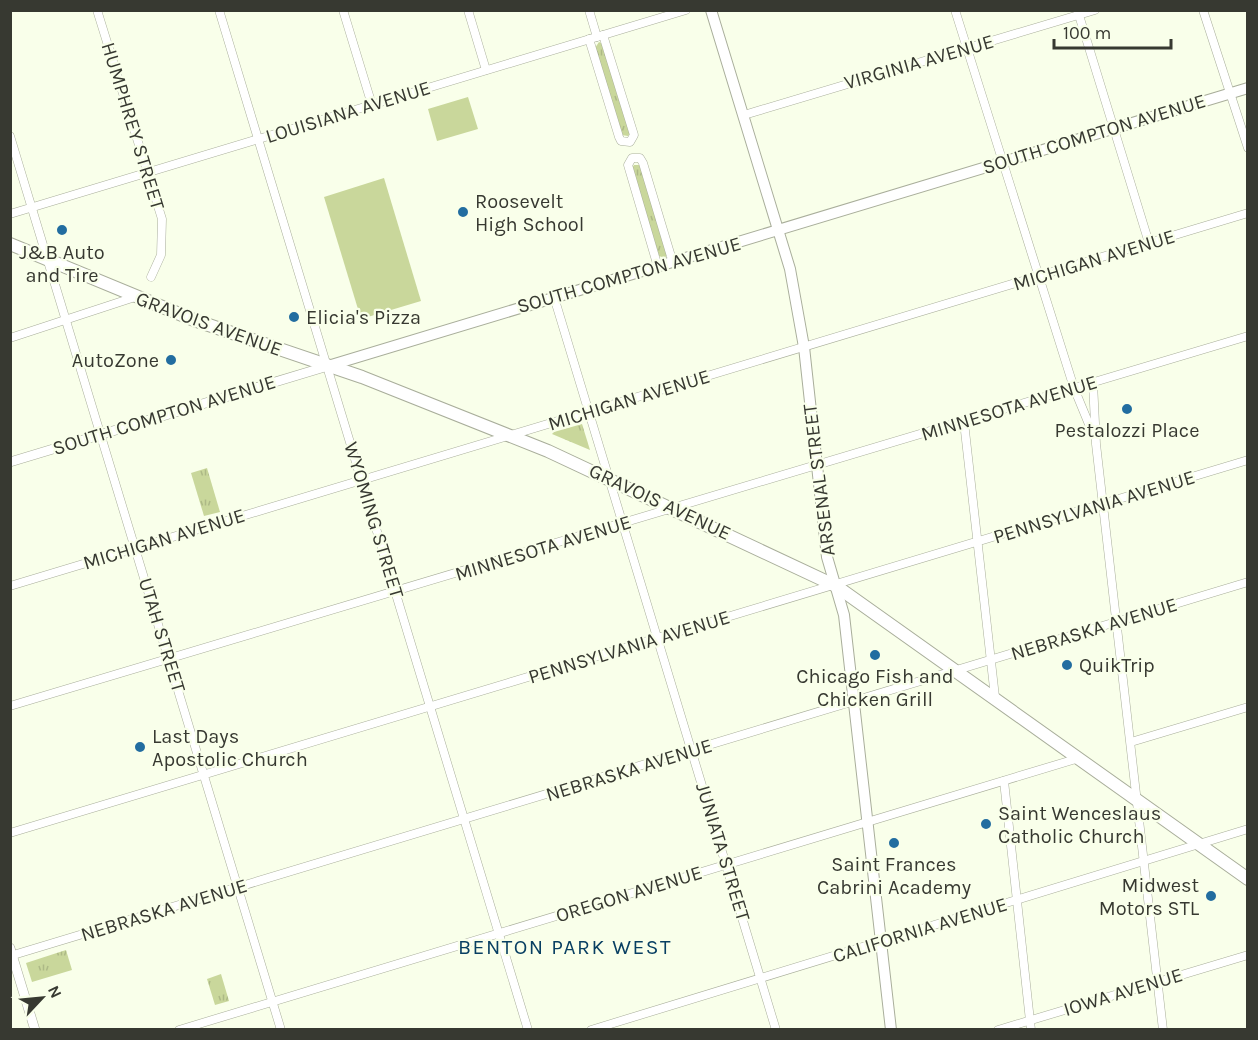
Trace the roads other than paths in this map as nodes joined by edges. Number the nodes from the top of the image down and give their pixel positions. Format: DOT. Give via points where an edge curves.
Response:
graph roads {
  1 [pos="97,10"];
  2 [pos="219,10"];
  3 [pos="343,10"];
  4 [pos="468,10"];
  5 [pos="589,10"];
  6 [pos="686,10"];
  7 [pos="711,10"];
  8 [pos="956,10"];
  9 [pos="1095,10"];
  10 [pos="1203,10"];
  11 [pos="1078,13"];
  12 [pos="596,37"];
  13 [pos="967,48"];
  14 [pos="486,70"];
  15 [pos="1248,88"];
  16 [pos="1230,93"];
  17 [pos="372,105"];
  18 [pos="744,115"];
  19 [pos="1114,129"];
  20 [pos="10,136"];
  21 [pos="258,139"];
  22 [pos="1248,148"];
  23 [pos="1003,162"];
  24 [pos="147,173"];
  25 [pos="32,208"];
  26 [pos="1248,213"];
  27 [pos="10,214"];
  28 [pos="780,229"];
  29 [pos="1149,243"];
  30 [pos="10,244"];
  31 [pos="49,261"];
  32 [pos="673,263"];
  33 [pos="658,267"];
  34 [pos="151,277"];
  35 [pos="1038,277"];
  36 [pos="135,297"];
  37 [pos="554,297"];
  38 [pos="67,320"];
  39 [pos="1248,336"];
  40 [pos="10,338"];
  41 [pos="804,347"];
  42 [pos="328,366"];
  43 [pos="1093,382"];
  44 [pos="1074,388"];
  45 [pos="588,412"];
  46 [pos="964,422"];
  47 [pos="101,434"];
  48 [pos="510,435"];
  49 [pos="1095,439"];
  50 [pos="1248,460"];
  51 [pos="10,462"];
  52 [pos="817,467"];
  53 [pos="608,477"];
  54 [pos="362,480"];
  55 [pos="1103,504"];
  56 [pos="675,509"];
  57 [pos="622,525"];
  58 [pos="977,542"];
  59 [pos="135,548"];
  60 [pos="1248,582"];
  61 [pos="836,585"];
  62 [pos="10,586"];
  63 [pos="396,592"];
  64 [pos="1117,622"];
  65 [pos="656,639"];
  66 [pos="169,660"];
  67 [pos="991,661"];
  68 [pos="958,671"];
  69 [pos="995,697"];
  70 [pos="854,702"];
  71 [pos="10,706"];
  72 [pos="431,706"];
  73 [pos="1248,707"];
  74 [pos="1131,742"];
  75 [pos="692,751"];
  76 [pos="1079,758"];
  77 [pos="204,775"];
  78 [pos="1004,781"];
  79 [pos="1137,800"];
  80 [pos="465,819"];
  81 [pos="867,822"];
  82 [pos="1248,829"];
  83 [pos="10,833"];
  84 [pos="1199,844"];
  85 [pos="1144,861"];
  86 [pos="726,864"];
  87 [pos="1248,879"];
  88 [pos="238,888"];
  89 [pos="1017,901"];
  90 [pos="499,933"];
  91 [pos="881,941"];
  92 [pos="11,953"];
  93 [pos="1248,955"];
  94 [pos="761,978"];
  95 [pos="1157,982"];
  96 [pos="273,1001"];
  97 [pos="1030,1020"];
  98 [pos="35,1029"];
  99 [pos="179,1029"];
  100 [pos="281,1029"];
  101 [pos="528,1029"];
  102 [pos="591,1029"];
  103 [pos="776,1029"];
  104 [pos="891,1029"];
  105 [pos="998,1029"];
  106 [pos="1031,1029"];
  107 [pos="1163,1029"];
  1 -- 24 [label="street, HUMPHREY STREET"];
  2 -- 21 [label="street, WYOMING STREET"];
  3 -- 17 [label="street"];
  4 -- 14 [label="street"];
  5 -- 12 [label="street"];
  6 -- 12 [label="street, LOUISIANA AVENUE"];
  7 -- 18 [label="main road, ARSENAL STREET"];
  8 -- 13 [label="street"];
  9 -- 11 [label="street, VIRGINIA AVENUE"];
  10 -- 16 [label="street"];
  11 -- 13 [label="street, VIRGINIA AVENUE"];
  11 -- 19 [label="street"];
  12 -- 12 [label="street" via="619,137 630,142 633,135"];
  12 -- 14 [label="street, LOUISIANA AVENUE"];
  13 -- 18 [label="street, VIRGINIA AVENUE"];
  13 -- 23 [label="street"];
  14 -- 17 [label="street, LOUISIANA AVENUE"];
  15 -- 16 [label="main road, SOUTH COMPTON AVENUE"];
  16 -- 19 [label="main road, SOUTH COMPTON AVENUE"];
  16 -- 22 [label="street"];
  17 -- 21 [label="street, LOUISIANA AVENUE"];
  18 -- 28 [label="main road, ARSENAL STREET"];
  19 -- 23 [label="main road, SOUTH COMPTON AVENUE"];
  19 -- 29 [label="street"];
  20 -- 25 [label="street, UTAH STREET"];
  21 -- 24 [label="street, LOUISIANA AVENUE"];
  21 -- 42 [label="street, WYOMING STREET"];
  23 -- 28 [label="main road, SOUTH COMPTON AVENUE"];
  23 -- 35 [label="street"];
  24 -- 25 [label="street, LOUISIANA AVENUE"];
  24 -- 34 [label="street, HUMPHREY STREET" via="162,219 161,255"];
  25 -- 27 [label="street, LOUISIANA AVENUE"];
  25 -- 31 [label="street, UTAH STREET"];
  26 -- 29 [label="street, MICHIGAN AVENUE"];
  28 -- 32 [label="main road, SOUTH COMPTON AVENUE"];
  28 -- 41 [label="main road, ARSENAL STREET"];
  29 -- 35 [label="street, MICHIGAN AVENUE"];
  30 -- 31 [label="main road, GRAVOIS AVENUE"];
  31 -- 36 [label="main road, GRAVOIS AVENUE"];
  31 -- 38 [label="street, UTAH STREET"];
  32 -- 33 [label="main road, SOUTH COMPTON AVENUE"];
  32 -- 33 [label="street" via="643,163 640,158 632,158 628,165"];
  33 -- 37 [label="main road, SOUTH COMPTON AVENUE"];
  35 -- 41 [label="street, MICHIGAN AVENUE"];
  35 -- 44 [label="street"];
  36 -- 38 [label="street"];
  36 -- 42 [label="main road, GRAVOIS AVENUE"];
  37 -- 42 [label="main road, SOUTH COMPTON AVENUE"];
  37 -- 45 [label="street, JUNIATA STREET"];
  38 -- 40 [label="street"];
  38 -- 47 [label="street, UTAH STREET"];
  39 -- 43 [label="street, MINNESOTA AVENUE"];
  41 -- 45 [label="street, MICHIGAN AVENUE"];
  41 -- 52 [label="main road, ARSENAL STREET"];
  42 -- 47 [label="street, SOUTH COMPTON AVENUE"];
  42 -- 48 [label="main road, GRAVOIS AVENUE"];
  42 -- 54 [label="street, WYOMING STREET"];
  43 -- 44 [label="street, MINNESOTA AVENUE"];
  43 -- 49 [label="street"];
  44 -- 46 [label="street, MINNESOTA AVENUE"];
  44 -- 49 [label="street"];
  45 -- 48 [label="street, MICHIGAN AVENUE"];
  45 -- 53 [label="street, JUNIATA STREET"];
  46 -- 52 [label="street, MINNESOTA AVENUE"];
  46 -- 58 [label="street"];
  47 -- 51 [label="street, SOUTH COMPTON AVENUE"];
  47 -- 59 [label="street, UTAH STREET"];
  48 -- 53 [label="main road, GRAVOIS AVENUE"];
  48 -- 54 [label="street, MICHIGAN AVENUE"];
  49 -- 55 [label="street"];
  50 -- 55 [label="street, PENNSYLVANIA AVENUE"];
  52 -- 56 [label="street, MINNESOTA AVENUE"];
  52 -- 61 [label="main road, ARSENAL STREET" via="827,557"];
  53 -- 56 [label="main road, GRAVOIS AVENUE"];
  53 -- 57 [label="street, JUNIATA STREET"];
  54 -- 59 [label="street, MICHIGAN AVENUE"];
  54 -- 63 [label="street, WYOMING STREET"];
  55 -- 58 [label="street, PENNSYLVANIA AVENUE"];
  55 -- 64 [label="street"];
  56 -- 57 [label="street, MINNESOTA AVENUE"];
  56 -- 61 [label="main road, GRAVOIS AVENUE"];
  57 -- 63 [label="street, MINNESOTA AVENUE"];
  57 -- 65 [label="street, JUNIATA STREET"];
  58 -- 61 [label="street, PENNSYLVANIA AVENUE"];
  58 -- 67 [label="street"];
  59 -- 62 [label="street, MICHIGAN AVENUE"];
  59 -- 66 [label="street, UTAH STREET"];
  60 -- 64 [label="street, NEBRASKA AVENUE"];
  61 -- 65 [label="street, PENNSYLVANIA AVENUE"];
  61 -- 68 [label="main road, GRAVOIS AVENUE"];
  61 -- 70 [label="main road, ARSENAL STREET" via="844,609"];
  63 -- 66 [label="street, MINNESOTA AVENUE"];
  63 -- 72 [label="street, WYOMING STREET"];
  64 -- 67 [label="street, NEBRASKA AVENUE"];
  64 -- 74 [label="street"];
  65 -- 72 [label="street, PENNSYLVANIA AVENUE"];
  65 -- 75 [label="street, JUNIATA STREET"];
  66 -- 71 [label="street, MINNESOTA AVENUE"];
  66 -- 77 [label="street, UTAH STREET"];
  67 -- 68 [label="street, NEBRASKA AVENUE"];
  67 -- 69 [label="street"];
  68 -- 69 [label="main road, GRAVOIS AVENUE"];
  68 -- 70 [label="street, NEBRASKA AVENUE"];
  69 -- 76 [label="main road, GRAVOIS AVENUE"];
  70 -- 75 [label="street, NEBRASKA AVENUE"];
  70 -- 81 [label="main road, ARSENAL STREET"];
  72 -- 77 [label="street, PENNSYLVANIA AVENUE"];
  72 -- 80 [label="street, WYOMING STREET"];
  73 -- 74 [label="street"];
  74 -- 79 [label="street"];
  75 -- 80 [label="street, NEBRASKA AVENUE"];
  75 -- 86 [label="street, JUNIATA STREET"];
  76 -- 78 [label="street, OREGON AVENUE"];
  76 -- 79 [label="main road, GRAVOIS AVENUE"];
  77 -- 83 [label="street, PENNSYLVANIA AVENUE"];
  77 -- 88 [label="street, UTAH STREET"];
  78 -- 81 [label="street, OREGON AVENUE"];
  78 -- 89 [label="street"];
  79 -- 84 [label="main road, GRAVOIS AVENUE"];
  79 -- 85 [label="street"];
  80 -- 88 [label="street, NEBRASKA AVENUE"];
  80 -- 90 [label="street, WYOMING STREET"];
  81 -- 86 [label="street, OREGON AVENUE"];
  81 -- 91 [label="main road, ARSENAL STREET"];
  82 -- 84 [label="street, CALIFORNIA AVENUE"];
  84 -- 85 [label="street, CALIFORNIA AVENUE"];
  84 -- 87 [label="main road, GRAVOIS AVENUE"];
  85 -- 89 [label="street, CALIFORNIA AVENUE"];
  85 -- 95 [label="street"];
  86 -- 90 [label="street, OREGON AVENUE"];
  86 -- 94 [label="street, JUNIATA STREET"];
  88 -- 92 [label="street, NEBRASKA AVENUE"];
  88 -- 96 [label="street, UTAH STREET"];
  89 -- 91 [label="street, CALIFORNIA AVENUE"];
  89 -- 97 [label="street"];
  90 -- 96 [label="street, OREGON AVENUE"];
  90 -- 101 [label="street, WYOMING STREET"];
  91 -- 94 [label="street, CALIFORNIA AVENUE"];
  91 -- 104 [label="main road, ARSENAL STREET"];
  92 -- 98 [label="street"];
  93 -- 95 [label="street, IOWA AVENUE"];
  94 -- 102 [label="street, CALIFORNIA AVENUE"];
  94 -- 103 [label="street, JUNIATA STREET"];
  95 -- 97 [label="street, IOWA AVENUE"];
  95 -- 107 [label="street"];
  96 -- 99 [label="street, OREGON AVENUE"];
  96 -- 100 [label="street, UTAH STREET"];
  97 -- 105 [label="street, IOWA AVENUE"];
  97 -- 106 [label="street"];
}
